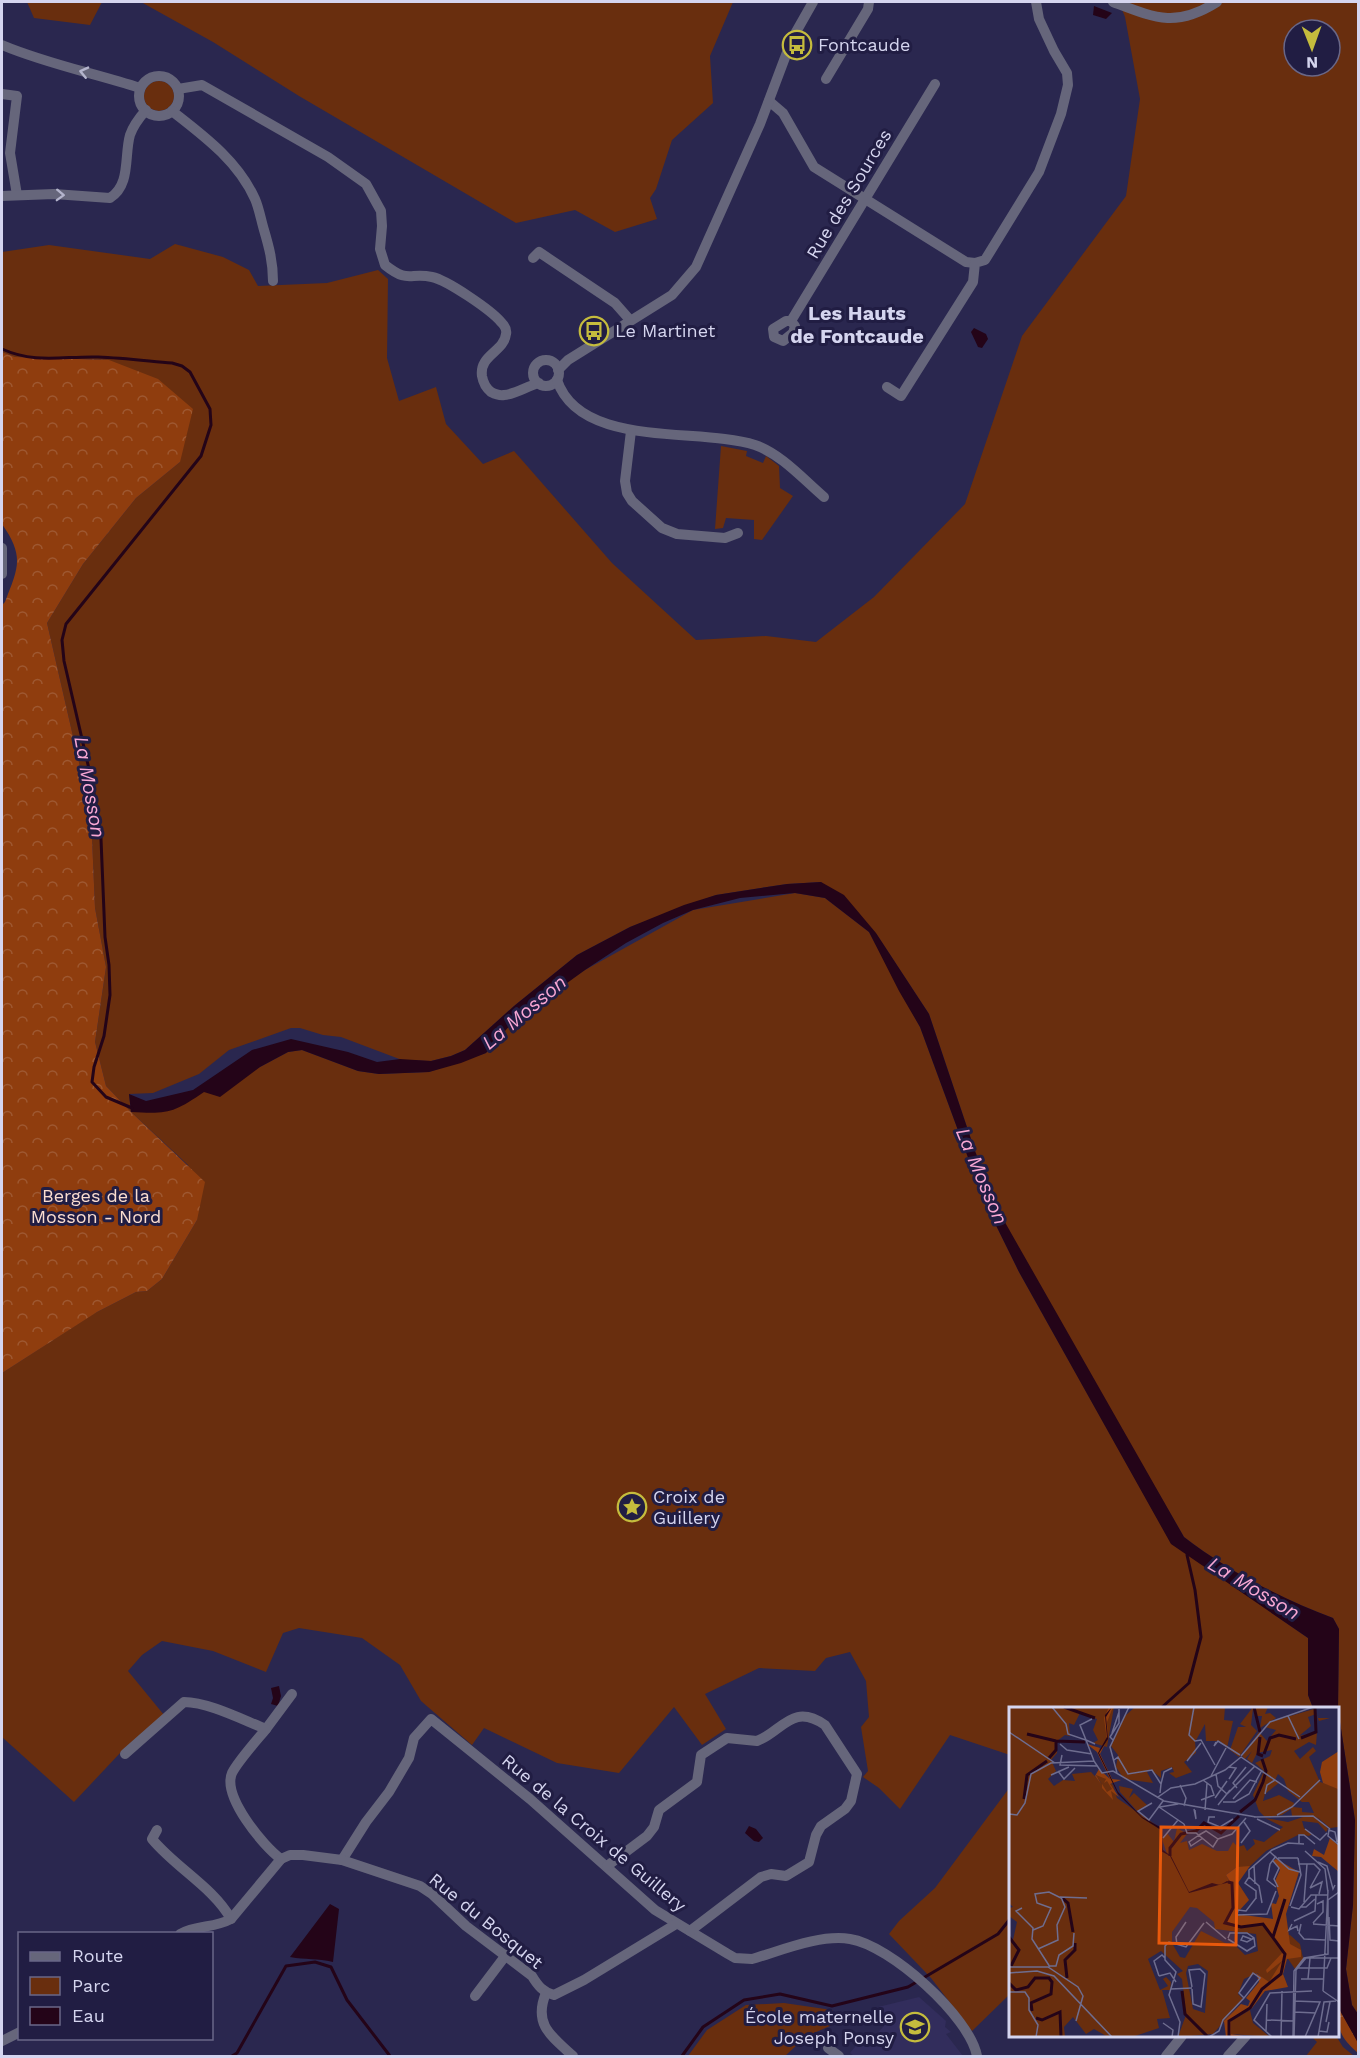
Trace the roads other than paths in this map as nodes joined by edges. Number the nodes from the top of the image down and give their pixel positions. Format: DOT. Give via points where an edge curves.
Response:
graph roads {
  1 [pos="813,2"];
  2 [pos="869,2"];
  3 [pos="1036,2"];
  4 [pos="1113,2"];
  5 [pos="1217,2"];
  6 [pos="2,45"];
  7 [pos="826,79"];
  8 [pos="935,84"];
  9 [pos="140,88"];
  10 [pos="178,89"];
  11 [pos="2,94"];
  12 [pos="769,100"];
  13 [pos="146,111"];
  14 [pos="172,111"];
  15 [pos="6,152"];
  16 [pos="17,195"];
  17 [pos="2,196"];
  18 [pos="866,198"];
  19 [pos="533,258"];
  20 [pos="975,263"];
  21 [pos="273,280"];
  22 [pos="630,320"];
  23 [pos="791,321"];
  24 [pos="555,375"];
  25 [pos="536,380"];
  26 [pos="887,387"];
  27 [pos="631,431"];
  28 [pos="824,497"];
  29 [pos="738,533"];
  30 [pos="2,548"];
  31 [pos="2,574"];
  32 [pos="292,1694"];
  33 [pos="266,1729"];
  34 [pos="125,1754"];
  35 [pos="157,1830"];
  36 [pos="281,1859"];
  37 [pos="342,1860"];
  38 [pos="607,1866"];
  39 [pos="231,1919"];
  40 [pos="676,1924"];
  41 [pos="690,1931"];
  42 [pos="183,1932"];
  43 [pos="506,1955"];
  44 [pos="546,1992"];
  45 [pos="475,1996"];
  46 [pos="18,2033"];
  47 [pos="1181,2037"];
  48 [pos="1244,2037"];
  49 [pos="2,2042"];
  50 [pos="828,2048"];
  51 [pos="573,2056"];
  52 [pos="839,2056"];
  53 [pos="977,2056"];
  54 [pos="1166,2056"];
  55 [pos="1228,2056"];
  1 -- 12 [label="street" via="792,39"];
  2 -- 7 [label="street"];
  3 -- 20 [label="street" via="1039,19 1067,73 1061,114 1039,172 985,260"];
  4 -- 5 [label="street" via="1171,20 1201,12"];
  9 -- 6 [label="street, one-way" via="45,62"];
  8 -- 18 [label="street, Rue des Sources"];
  9 -- 10 [label="street" via="156,76 170,79"];
  9 -- 13 [label="street" via="139,100"];
  10 -- 14 [label="street" via="178,101"];
  10 -- 25 [label="street" via="202,85 366,184 381,211 380,249 385,265 405,277 439,279 506,328 501,344 483,364 483,381 489,390 501,396"];
  11 -- 15 [label="street" via="17,96"];
  12 -- 18 [label="street" via="783,113 814,167"];
  12 -- 22 [label="street" via="696,267 672,295"];
  13 -- 14 [label="street" via="156,115"];
  16 -- 13 [label="street, one-way" via="110,198 124,181 130,135"];
  14 -- 21 [label="street" via="215,145 246,182 256,200 273,260"];
  15 -- 16 [label="street"];
  16 -- 17 [label="street"];
  18 -- 20 [label="street" via="966,262"];
  18 -- 23 [label="street, Rue des Sources"];
  19 -- 22 [label="street" via="538,252 615,303"];
  20 -- 26 [label="street" via="973,282 901,396"];
  22 -- 24 [label="street" via="568,360"];
  24 -- 25 [label="street"];
  24 -- 25 [label="street" via="547,361 539,363 534,369"];
  24 -- 27 [label="street" via="561,392 576,409"];
  27 -- 28 [label="street" via="725,439 757,446 770,452"];
  27 -- 29 [label="street" via="625,482 632,501 662,528 677,534 724,538"];
  30 -- 31 [label="street"];
  32 -- 33 [label="street"];
  33 -- 34 [label="street" via="184,1702"];
  33 -- 36 [label="street" via="231,1774 231,1789 256,1835"];
  35 -- 39 [label="street" via="152,1839 220,1901"];
  36 -- 37 [label="street, Rue du Bosquet" via="303,1855"];
  36 -- 39 [label="street"];
  37 -- 38 [label="street, Rue de la Croix de Guillery" via="389,1792 409,1758 414,1738 431,1719"];
  37 -- 43 [label="street, Rue du Bosquet" via="420,1886"];
  38 -- 40 [label="street, Rue de la Croix de Guillery"];
  38 -- 41 [label="street" via="647,1836 659,1810 697,1782 701,1755 721,1740 732,1737 757,1741 791,1718 825,1725 857,1774 851,1802 821,1826 809,1862 786,1876 761,1876"];
  39 -- 42 [label="street" via="221,1925"];
  40 -- 41 [label="street, Rue de la Croix de Guillery"];
  40 -- 44 [label="street, Rue du Bosquet" via="584,1980 554,1995"];
  41 -- 53 [label="street, Rue de la Croix de Guillery" via="743,1959 822,1940 851,1939 879,1950 940,2000"];
  43 -- 44 [label="street, Rue du Bosquet"];
  43 -- 45 [label="street"];
  44 -- 51 [label="street" via="540,2011 547,2031"];
  46 -- 49 [label="street"];
  47 -- 54 [label="street"];
  48 -- 55 [label="street"];
  50 -- 52 [label="street"];
}
